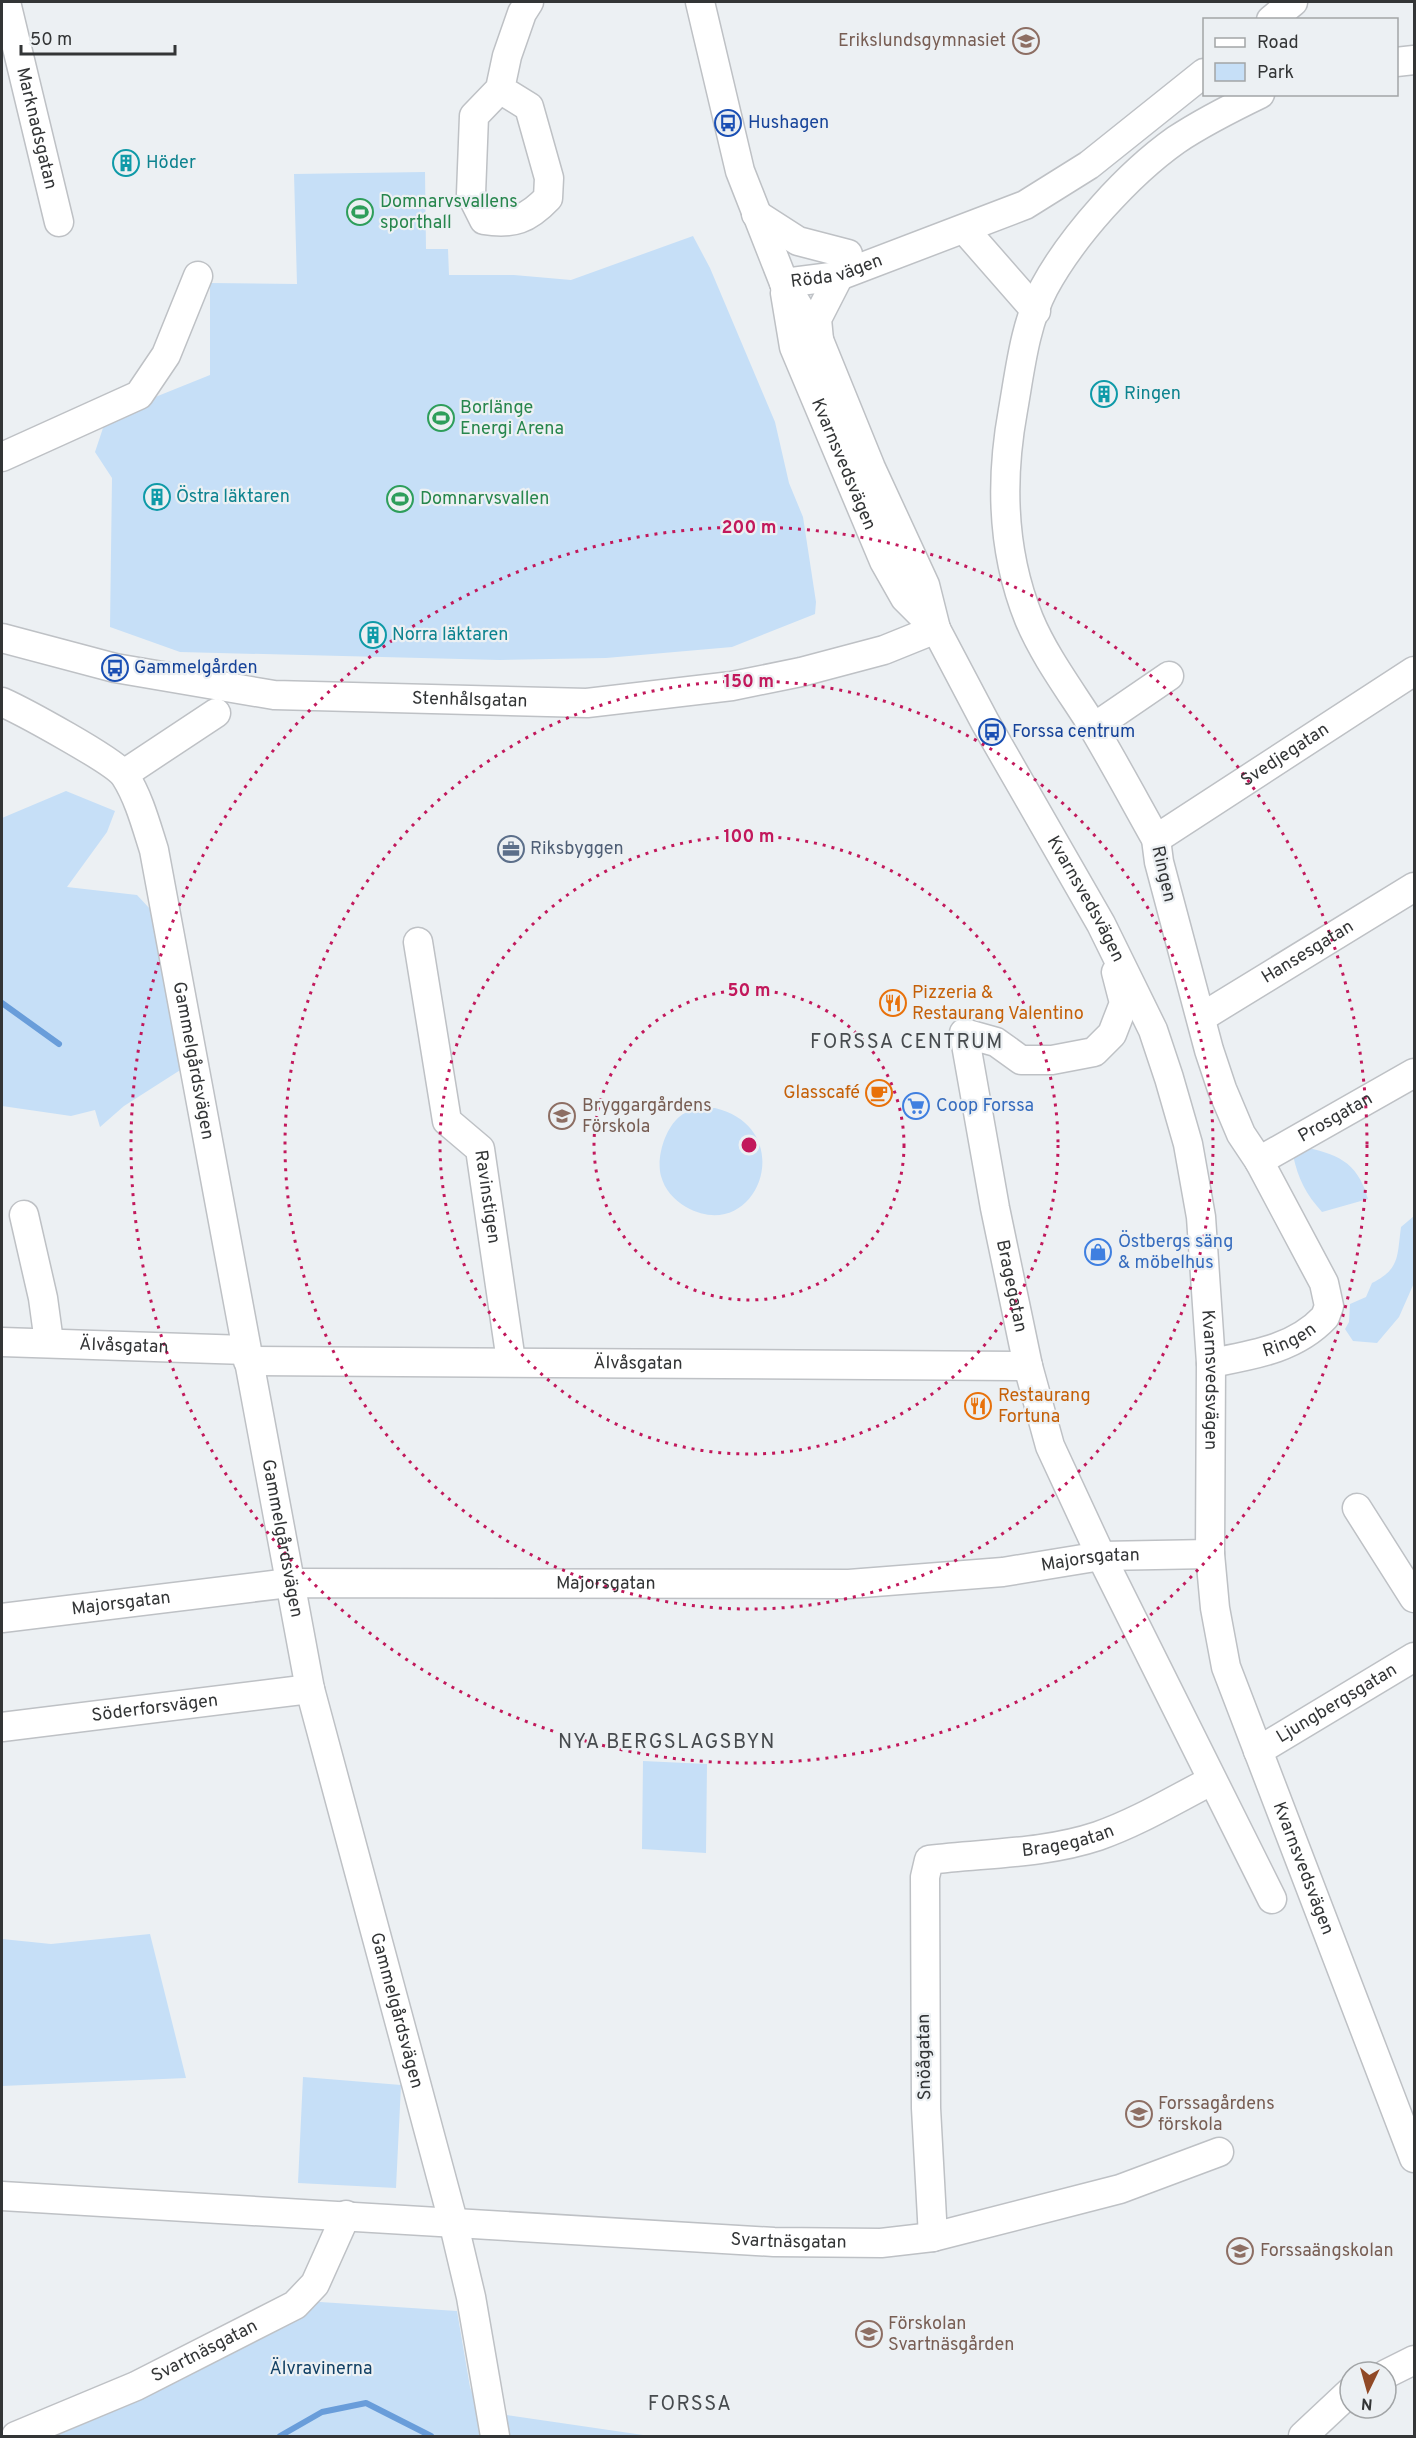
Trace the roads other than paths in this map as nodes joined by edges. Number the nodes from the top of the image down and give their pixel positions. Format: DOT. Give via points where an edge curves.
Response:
graph roads {
  1 [pos="6,2"];
  2 [pos="529,2"];
  3 [pos="699,2"];
  4 [pos="1293,2"];
  5 [pos="1273,18"];
  6 [pos="1414,60"];
  7 [pos="1398,62"];
  8 [pos="1203,74"];
  9 [pos="500,89"];
  10 [pos="1256,96"];
  11 [pos="756,214"];
  12 [pos="59,222"];
  13 [pos="965,230"];
  14 [pos="844,265"];
  15 [pos="198,276"];
  16 [pos="784,283"];
  17 [pos="1036,311"];
  18 [pos="819,340"];
  19 [pos="2,456"];
  20 [pos="936,629"];
  21 [pos="2,638"];
  22 [pos="1414,671"];
  23 [pos="1169,676"];
  24 [pos="2,702"];
  25 [pos="216,713"];
  26 [pos="1093,728"];
  27 [pos="124,774"];
  28 [pos="1156,839"];
  29 [pos="1414,886"];
  30 [pos="1101,924"];
  31 [pos="418,942"];
  32 [pos="1202,1017"];
  33 [pos="1414,1073"];
  34 [pos="1259,1161"];
  35 [pos="24,1215"];
  36 [pos="2,1342"];
  37 [pos="49,1342"];
  38 [pos="247,1356"];
  39 [pos="511,1361"];
  40 [pos="1211,1363"];
  41 [pos="1028,1365"];
  42 [pos="1357,1508"];
  43 [pos="1210,1554"];
  44 [pos="1101,1556"];
  45 [pos="289,1583"];
  46 [pos="1414,1598"];
  47 [pos="2,1618"];
  48 [pos="1414,1657"];
  49 [pos="310,1689"];
  50 [pos="2,1727"];
  51 [pos="1258,1751"];
  52 [pos="1211,1781"];
  53 [pos="925,1877"];
  54 [pos="1272,1899"];
  55 [pos="1219,2152"];
  56 [pos="1414,2158"];
  57 [pos="2,2196"];
  58 [pos="346,2215"];
  59 [pos="453,2221"];
  60 [pos="933,2237"];
  61 [pos="1414,2360"];
  62 [pos="1398,2368"];
  63 [pos="1338,2403"];
  64 [pos="16,2436"];
  65 [pos="495,2436"];
  66 [pos="1303,2436"];
  1 -- 12 [label="street, Marknadsgatan"];
  2 -- 9 [label="street" via="507,56"];
  3 -- 11 [label="street, Kvarnsvedsvägen" via="740,171"];
  4 -- 5 [label="street"];
  6 -- 7 [label="street"];
  8 -- 13 [label="street, Röda vägen" via="1089,165 1025,205"];
  10 -- 17 [label="street, Ringen" via="1175,141 1132,179 1086,227 1044,288"];
  11 -- 14 [label="street"];
  11 -- 16 [label="street, Kvarnsvedsvägen"];
  13 -- 14 [label="street, Röda vägen"];
  13 -- 17 [label="street"];
  14 -- 16 [label="street, Röda vägen"];
  14 -- 18 [label="street" via="817,319"];
  15 -- 19 [label="street" via="165,356 139,395"];
  16 -- 18 [label="street, Kvarnsvedsvägen"];
  16 -- 20 [label="street, Kvarnsvedsvägen" via="794,347 884,561 905,598"];
  17 -- 26 [label="street, Ringen" via="1024,345 1007,442 1005,512 1010,562 1029,620"];
  18 -- 20 [label="street, Kvarnsvedsvägen" via="871,468 925,585"];
  20 -- 21 [label="street, Stenhålsgatan" via="884,650 801,672 732,686 587,703 274,695 115,668"];
  20 -- 30 [label="street, Kvarnsvedsvägen"];
  22 -- 28 [label="street, Svedjegatan"];
  23 -- 26 [label="street"];
  24 -- 27 [label="street"];
  25 -- 27 [label="street"];
  26 -- 28 [label="street, Ringen"];
  27 -- 38 [label="street, Gammelgårdsvägen" via="151,840 163,893"];
  28 -- 32 [label="street, Ringen"];
  29 -- 32 [label="street, Hansesgatan"];
  30 -- 40 [label="street, Kvarnsvedsvägen" via="1153,1030 1188,1144 1201,1217"];
  30 -- 41 [label="street, Bragegatan" via="1124,1003 1112,1034 1094,1052 1052,1060 1022,1060 996,1042 964,1033"];
  31 -- 39 [label="street, Ravinstigen" via="447,1122 480,1149"];
  32 -- 34 [label="street, Ringen" via="1222,1089 1241,1134"];
  33 -- 34 [label="street, Prosgatan"];
  34 -- 40 [label="street, Ringen" via="1324,1283 1329,1306 1325,1317 1298,1339 1265,1353"];
  35 -- 37 [label="street"];
  36 -- 37 [label="street, Älvåsgatan"];
  37 -- 38 [label="street, Älvåsgatan"];
  38 -- 39 [label="street, Älvåsgatan"];
  38 -- 45 [label="street, Gammelgårdsvägen"];
  39 -- 41 [label="street, Älvåsgatan"];
  40 -- 43 [label="street, Kvarnsvedsvägen"];
  41 -- 44 [label="street, Bragegatan" via="1050,1446"];
  42 -- 46 [label="street"];
  43 -- 44 [label="street, Majorsgatan"];
  43 -- 51 [label="street, Kvarnsvedsvägen" via="1226,1667"];
  44 -- 45 [label="street, Majorsgatan" via="1003,1572 849,1584"];
  44 -- 52 [label="street, Bragegatan"];
  45 -- 47 [label="street, Majorsgatan"];
  45 -- 49 [label="street, Gammelgårdsvägen"];
  48 -- 51 [label="street, Ljungbergsgatan"];
  49 -- 50 [label="street, Söderforsvägen"];
  49 -- 59 [label="street, Gammelgårdsvägen"];
  51 -- 56 [label="street, Kvarnsvedsvägen"];
  52 -- 53 [label="street, Bragegatan" via="1098,1836 1054,1847 929,1860"];
  52 -- 54 [label="street, Bragegatan"];
  53 -- 60 [label="street, Snöågatan" via="926,2108"];
  55 -- 60 [label="street, Svartnäsgatan" via="1120,2189"];
  57 -- 58 [label="street, Svartnäsgatan"];
  58 -- 59 [label="street, Svartnäsgatan"];
  58 -- 64 [label="street, Svartnäsgatan" via="315,2284 295,2305 136,2386"];
  59 -- 60 [label="street, Svartnäsgatan" via="774,2242 871,2243"];
  59 -- 65 [label="street, Gammelgårdsvägen" via="471,2297"];
  61 -- 62 [label="street"];
  63 -- 66 [label="street"];
}
